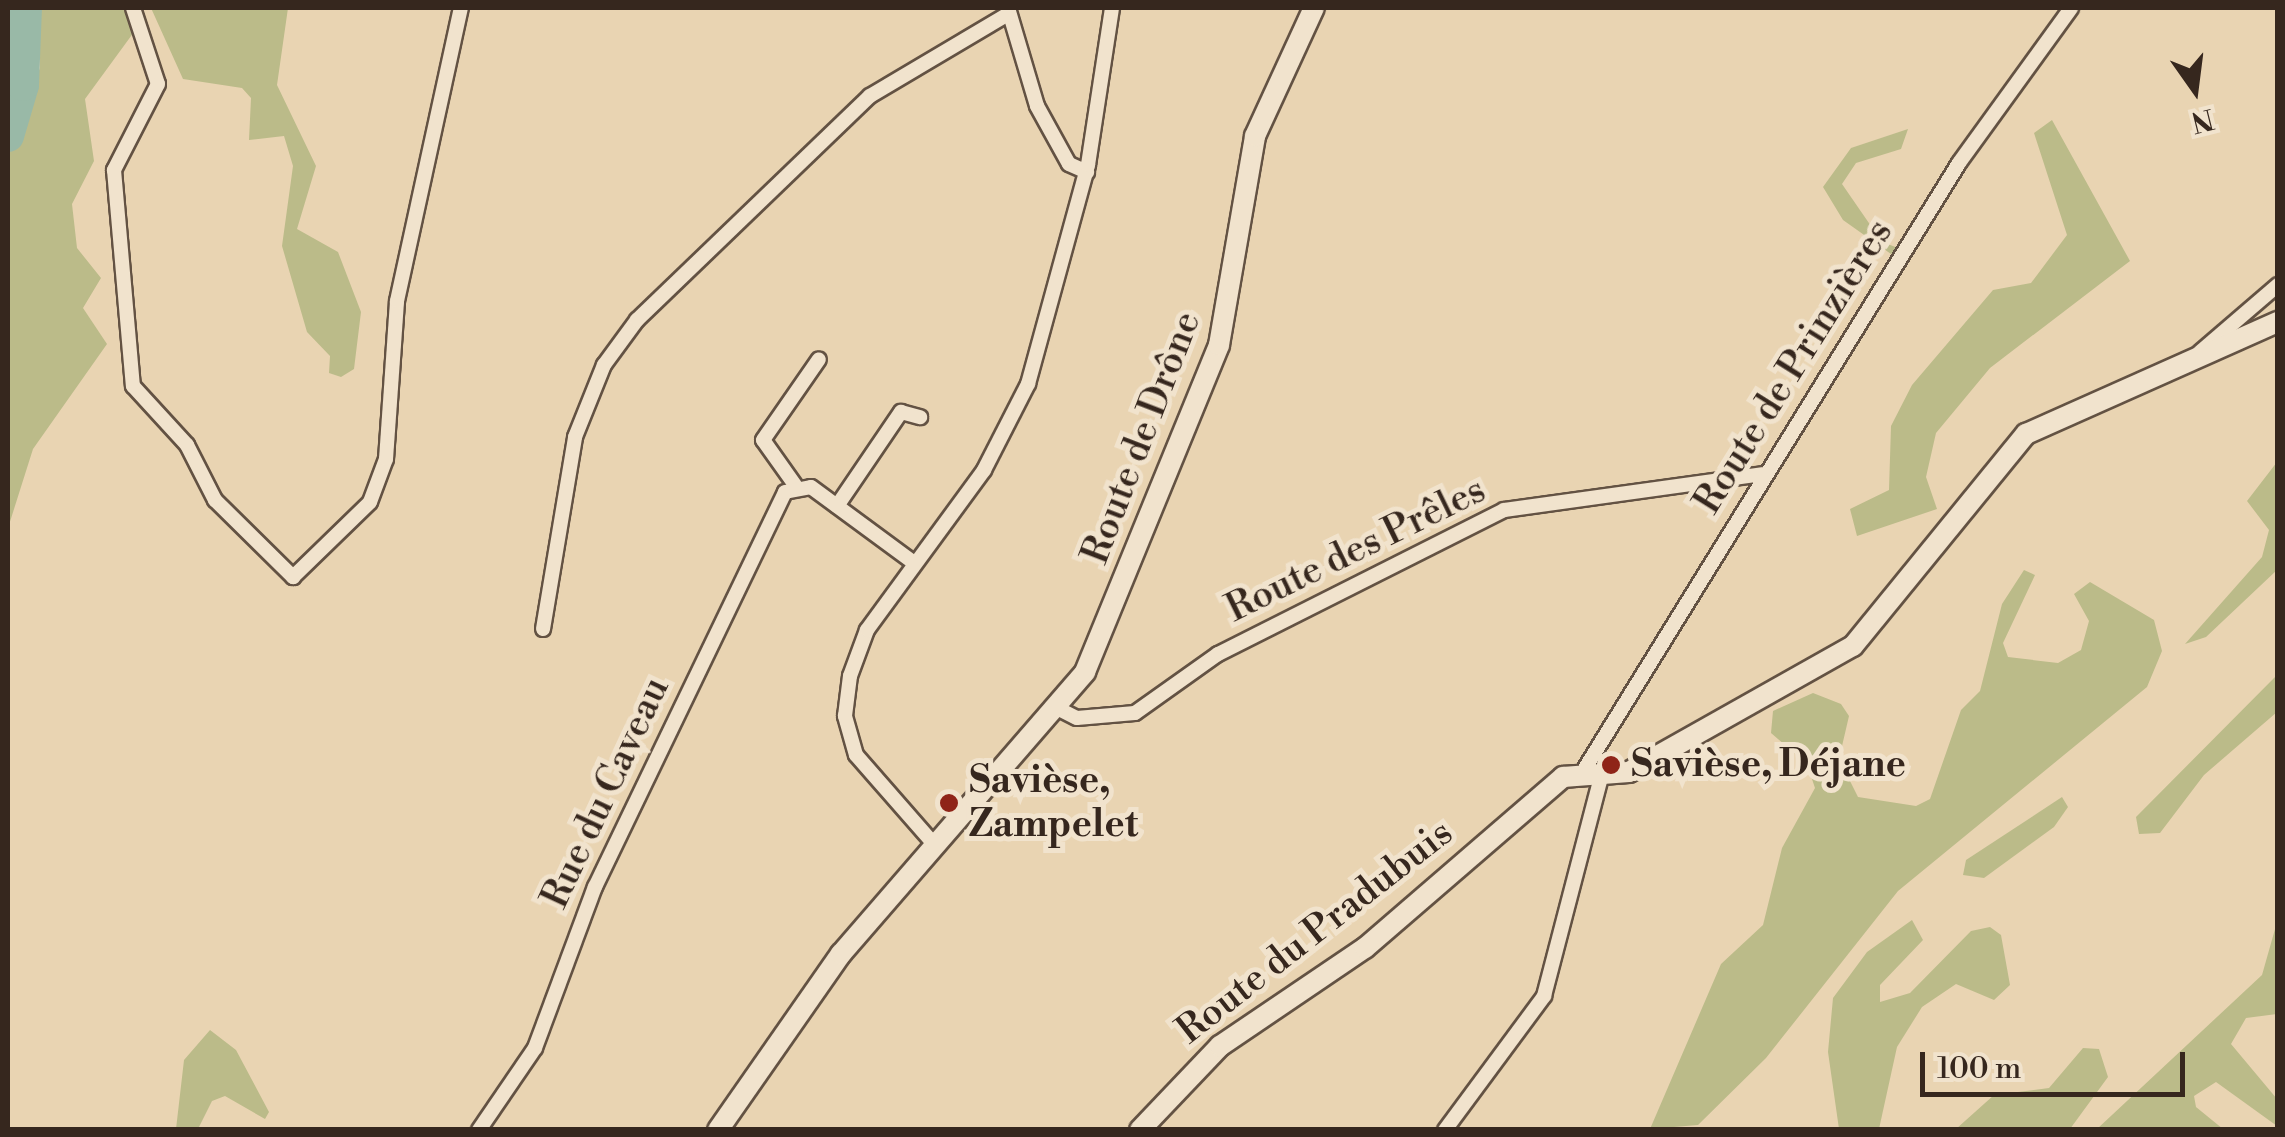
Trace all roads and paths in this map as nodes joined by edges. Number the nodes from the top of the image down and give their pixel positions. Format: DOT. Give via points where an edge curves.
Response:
graph roads {
  1 [pos="133,8"];
  2 [pos="461,8"];
  3 [pos="1112,8"];
  4 [pos="1314,8"];
  5 [pos="2070,8"];
  6 [pos="1008,11"];
  7 [pos="1087,172"];
  8 [pos="2278,284"];
  9 [pos="2278,322"];
  10 [pos="2200,356"];
  11 [pos="819,359"];
  12 [pos="920,417"];
  13 [pos="1763,474"];
  14 [pos="796,485"];
  15 [pos="837,506"];
  16 [pos="914,562"];
  17 [pos="543,629"];
  18 [pos="1056,708"];
  19 [pos="1592,772"];
  20 [pos="934,843"];
  21 [pos="479,1130"];
  22 [pos="718,1130"];
  23 [pos="1140,1130"];
  24 [pos="1445,1130"];
  1 -- 2 [label="street" via="158,84 114,170 133,386 187,445 215,500 293,577 370,502 386,459 397,301"];
  3 -- 7 [label="street"];
  4 -- 18 [label="street, Route de Drône" via="1255,136 1233,295 1211,366 1094,656"];
  5 -- 13 [label="street, Route de Prinzières" via="1968,148"];
  6 -- 7 [label="street" via="1037,106 1069,164"];
  6 -- 17 [label="street" via="870,96 637,320 604,364 575,437"];
  7 -- 16 [label="street" via="1023,395 984,470"];
  8 -- 10 [label="street"];
  9 -- 10 [label="street, Route du Pradubuis"];
  10 -- 19 [label="street, Route du Pradubuis" via="2057,416 2012,445 1888,612 1844,652 1637,768"];
  11 -- 14 [label="street" via="763,440"];
  12 -- 15 [label="street" via="901,412"];
  13 -- 18 [label="street, Route des Prêles" via="1504,510 1218,654 1136,712 1076,718"];
  13 -- 19 [label="street, Route de Prinzières"];
  14 -- 15 [label="street"];
  14 -- 21 [label="street, Rue du Caveau" via="595,887 536,1048"];
  15 -- 16 [label="street"];
  16 -- 20 [label="street" via="861,642 845,716 856,755"];
  18 -- 20 [label="street, Route de Drône"];
  19 -- 23 [label="street, Route du Pradubuis" via="1557,781 1364,948 1220,1046"];
  19 -- 24 [label="street, Route de Prinzières" via="1544,996"];
  20 -- 22 [label="street, Route de Drône" via="806,1000"];
}
